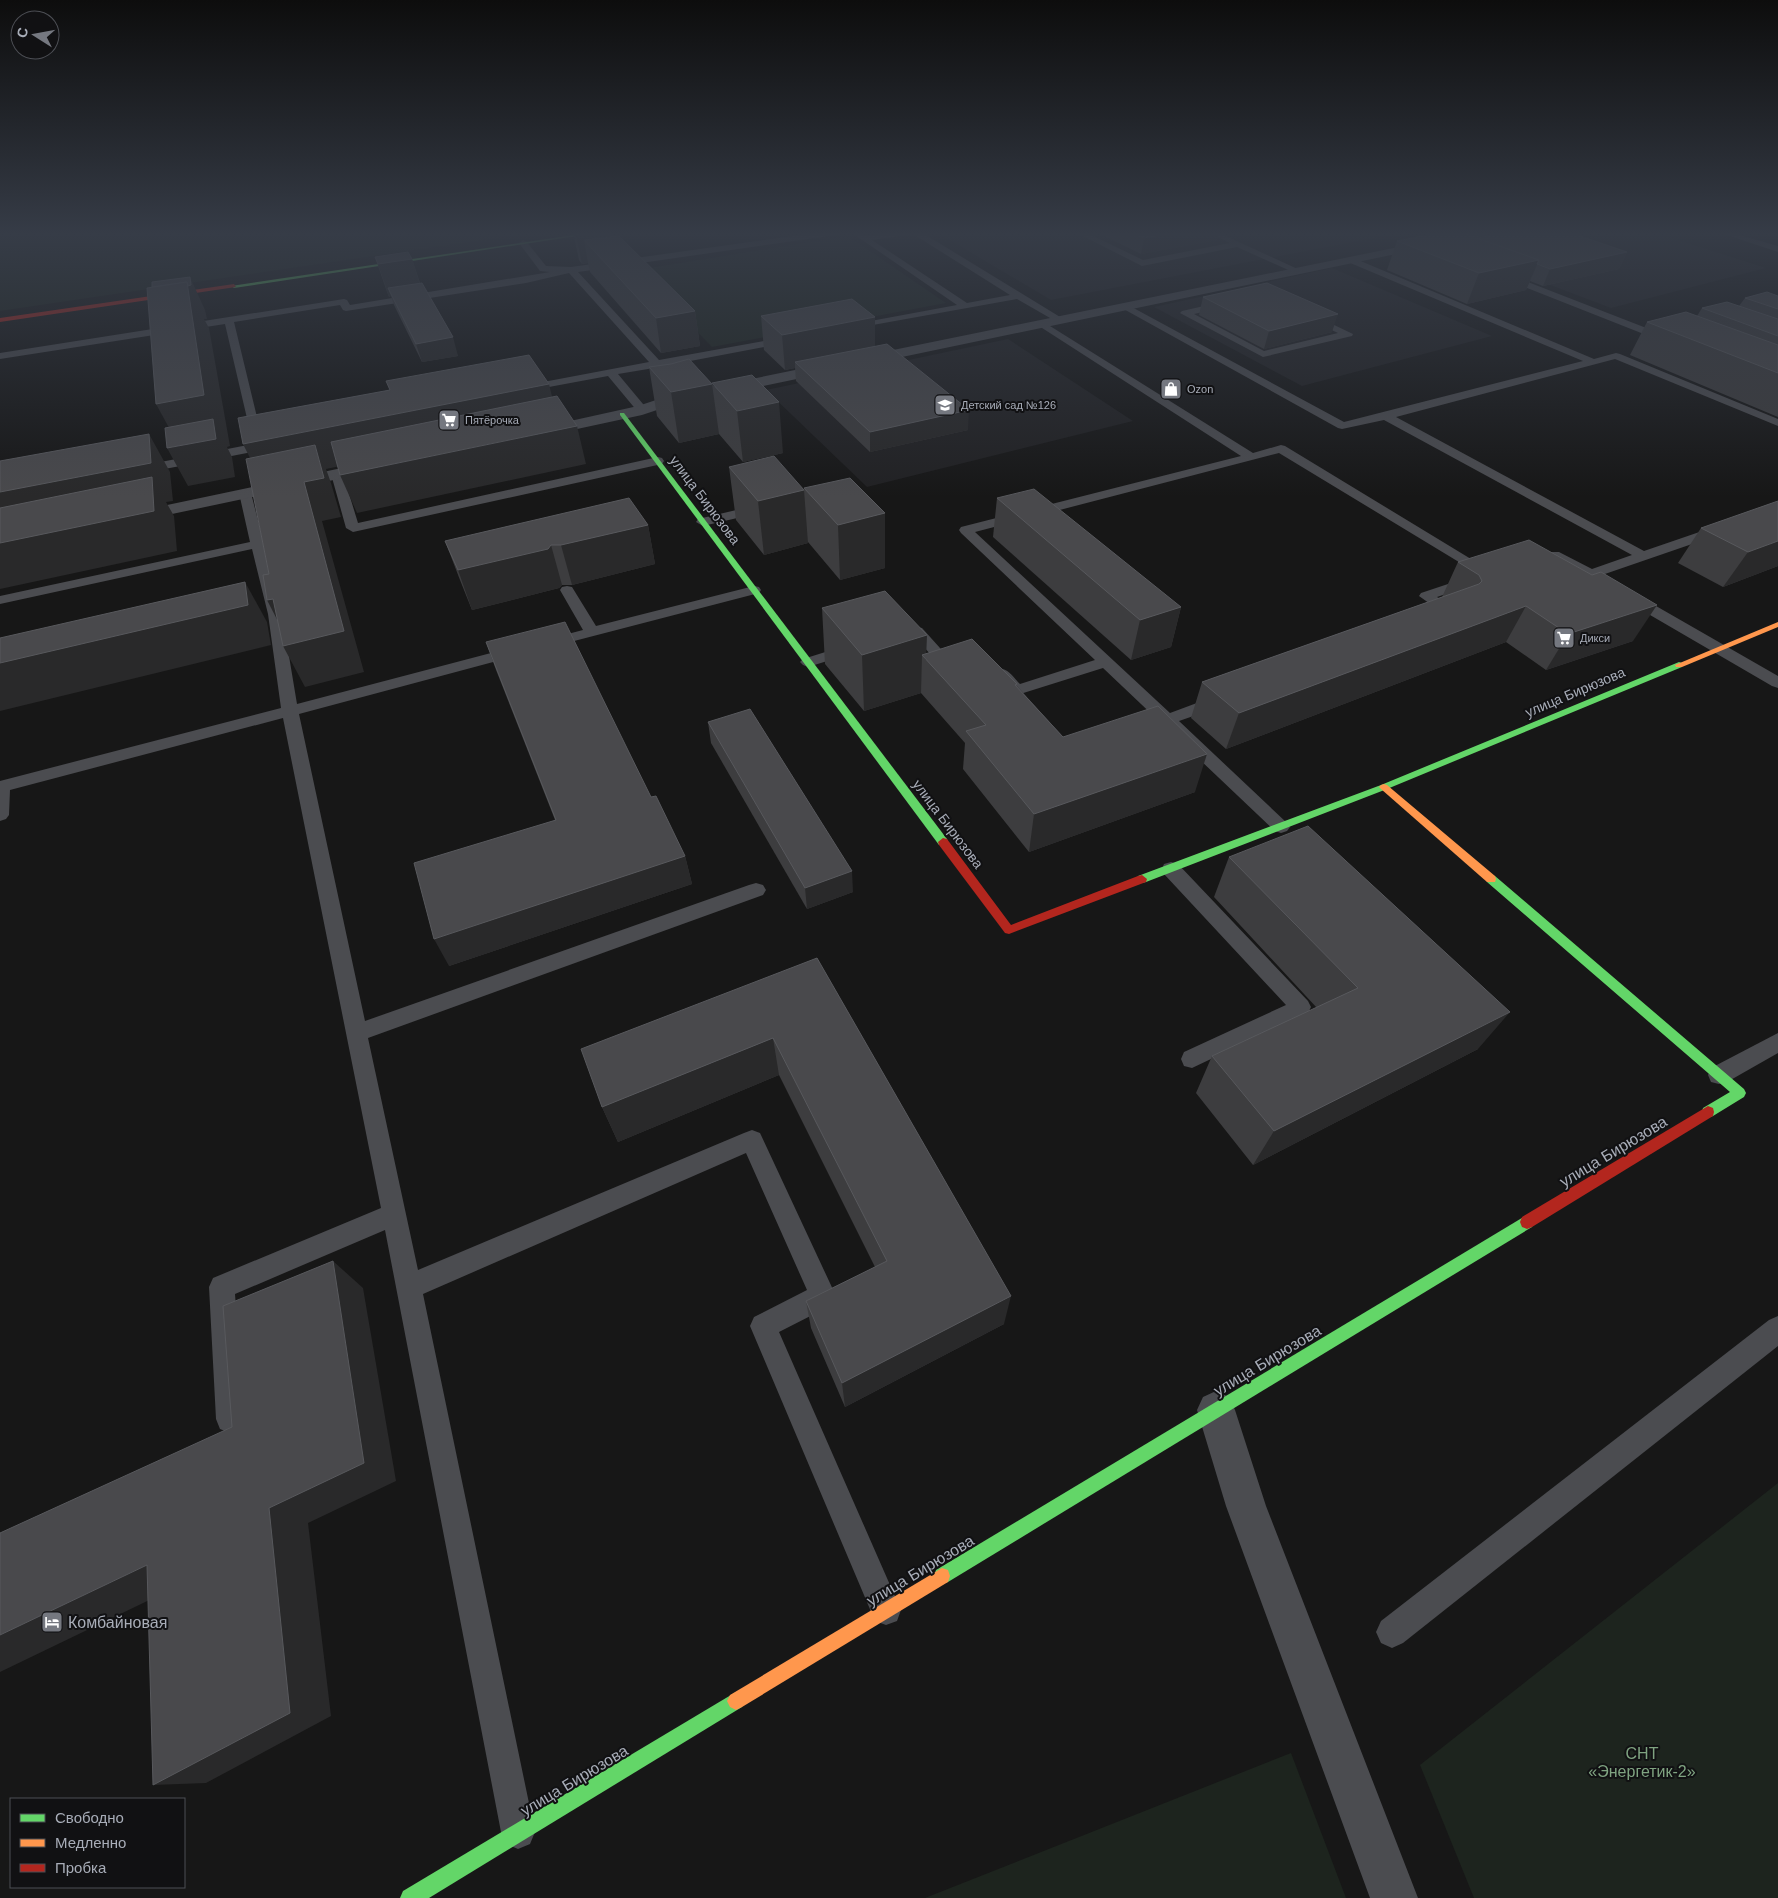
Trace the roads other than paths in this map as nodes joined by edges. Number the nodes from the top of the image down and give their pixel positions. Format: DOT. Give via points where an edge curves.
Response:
graph roads {
  1 [pos="230,320"];
  2 [pos="226,321"];
  3 [pos="617,321"];
  4 [pos="890,321"];
  5 [pos="1057,321"];
  6 [pos="1151,321"];
  7 [pos="1199,321"];
  8 [pos="1320,321"];
  9 [pos="1495,321"];
  10 [pos="1619,321"];
  11 [pos="1042,324"];
  12 [pos="841,330"];
  13 [pos="1678,333"];
  14 [pos="802,337"];
  15 [pos="1661,337"];
  16 [pos="1679,344"];
  17 [pos="0,356"];
  18 [pos="1593,362"];
  19 [pos="657,364"];
  20 [pos="611,373"];
  21 [pos="513,391"];
  22 [pos="688,397"];
  23 [pos="642,410"];
  24 [pos="622,414"];
  25 [pos="1386,416"];
  26 [pos="1778,423"];
  27 [pos="527,434"];
  28 [pos="286,441"];
  29 [pos="258,447"];
  30 [pos="1251,457"];
  31 [pos="658,461"];
  32 [pos="394,462"];
  33 [pos="125,473"];
  34 [pos="337,474"];
  35 [pos="245,493"];
  36 [pos="776,504"];
  37 [pos="122,519"];
  38 [pos="703,522"];
  39 [pos="1733,525"];
  40 [pos="259,544"];
  41 [pos="1643,556"];
  42 [pos="1537,560"];
  43 [pos="1591,574"];
  44 [pos="567,590"];
  45 [pos="754,590"];
  46 [pos="0,600"];
  47 [pos="276,614"];
  48 [pos="256,619"];
  49 [pos="1436,622"];
  50 [pos="1778,624"];
  51 [pos="592,632"];
  52 [pos="890,638"];
  53 [pos="862,646"];
  54 [pos="1719,648"];
  55 [pos="990,660"];
  56 [pos="808,662"];
  57 [pos="1106,662"];
  58 [pos="971,666"];
  59 [pos="1778,683"];
  60 [pos="1232,696"];
  61 [pos="290,711"];
  62 [pos="1167,720"];
  63 [pos="1,787"];
  64 [pos="1384,787"];
  65 [pos="0,815"];
  66 [pos="1281,827"];
  67 [pos="1171,869"];
  68 [pos="756,890"];
  69 [pos="357,1034"];
  70 [pos="1778,1042"];
  71 [pos="1192,1059"];
  72 [pos="1719,1075"];
  73 [pos="394,1214"];
  74 [pos="409,1287"];
  75 [pos="1778,1329"];
  76 [pos="1216,1410"];
  77 [pos="230,1419"];
  78 [pos="886,1610"];
  79 [pos="1392,1632"];
  80 [pos="518,1832"];
  81 [pos="410,1898"];
  82 [pos="1394,1898"];
  1 -- 29 [label="lane"];
  2 -- 17 [label="lane"];
  3 -- 19 [label="lane"];
  4 -- 12 [label="lane"];
  5 -- 11 [label="street"];
  6 -- 25 [label="lane" via="1342,426"];
  7 -- 8 [label="lane" via="1263,354 1348,334"];
  9 -- 18 [label="lane"];
  10 -- 15 [label="lane"];
  11 -- 22 [label="street" via="704,398"];
  11 -- 30 [label="lane"];
  13 -- 15 [label="lane"];
  14 -- 19 [label="lane"];
  15 -- 16 [label="lane"];
  18 -- 25 [label="lane"];
  18 -- 26 [label="lane" via="1616,356"];
  19 -- 20 [label="lane"];
  19 -- 22 [label="lane"];
  20 -- 21 [label="lane"];
  20 -- 23 [label="lane"];
  22 -- 23 [label="street" via="671,406"];
  23 -- 24 [label="street"];
  24 -- 27 [label="street"];
  24 -- 31 [label="street, улица Бирюзова"];
  25 -- 41 [label="lane"];
  28 -- 29 [label="lane"];
  29 -- 33 [label="lane" via="173,459"];
  30 -- 49 [label="lane" via="1281,449 1494,573 1426,596 1455,615"];
  30 -- 57 [label="lane" via="966,530"];
  31 -- 34 [label="lane" via="353,528"];
  31 -- 38 [label="street, улица Бирюзова"];
  32 -- 34 [label="street"];
  34 -- 35 [label="street"];
  35 -- 37 [label="street"];
  35 -- 40 [label="lane"];
  36 -- 38 [label="lane"];
  38 -- 45 [label="street, улица Бирюзова"];
  39 -- 41 [label="lane"];
  40 -- 46 [label="lane"];
  40 -- 47 [label="lane"];
  41 -- 43 [label="lane"];
  42 -- 43 [label="lane" via="1555,554"];
  43 -- 54 [label="lane"];
  44 -- 51 [label="lane"];
  45 -- 51 [label="lane"];
  45 -- 56 [label="street, улица Бирюзова"];
  47 -- 48 [label="lane"];
  47 -- 61 [label="lane"];
  50 -- 54 [label="street, улица Бирюзова"];
  51 -- 61 [label="lane"];
  52 -- 58 [label="lane" via="917,631 953,671"];
  53 -- 56 [label="lane"];
  54 -- 59 [label="lane"];
  54 -- 64 [label="street, улица Бирюзова"];
  55 -- 57 [label="lane" via="1017,690"];
  56 -- 67 [label="street, улица Бирюзова" via="1009,930"];
  57 -- 62 [label="lane"];
  60 -- 62 [label="lane"];
  61 -- 63 [label="lane"];
  61 -- 69 [label="lane"];
  62 -- 66 [label="lane"];
  63 -- 65 [label="lane"];
  64 -- 66 [label="street, улица Бирюзова"];
  64 -- 72 [label="street, улица Бирюзова"];
  66 -- 67 [label="street, улица Бирюзова"];
  67 -- 71 [label="lane" via="1301,1007"];
  68 -- 69 [label="lane"];
  69 -- 73 [label="lane"];
  70 -- 72 [label="lane"];
  72 -- 76 [label="street, улица Бирюзова" via="1740,1093"];
  73 -- 74 [label="lane"];
  73 -- 77 [label="lane" via="222,1287"];
  74 -- 78 [label="lane" via="752,1140 823,1296 763,1326"];
  74 -- 80 [label="lane"];
  75 -- 79 [label="lane"];
  76 -- 78 [label="street, улица Бирюзова"];
  76 -- 82 [label="street" via="1246,1506"];
  78 -- 80 [label="street, улица Бирюзова"];
  80 -- 81 [label="street, улица Бирюзова"];
}
